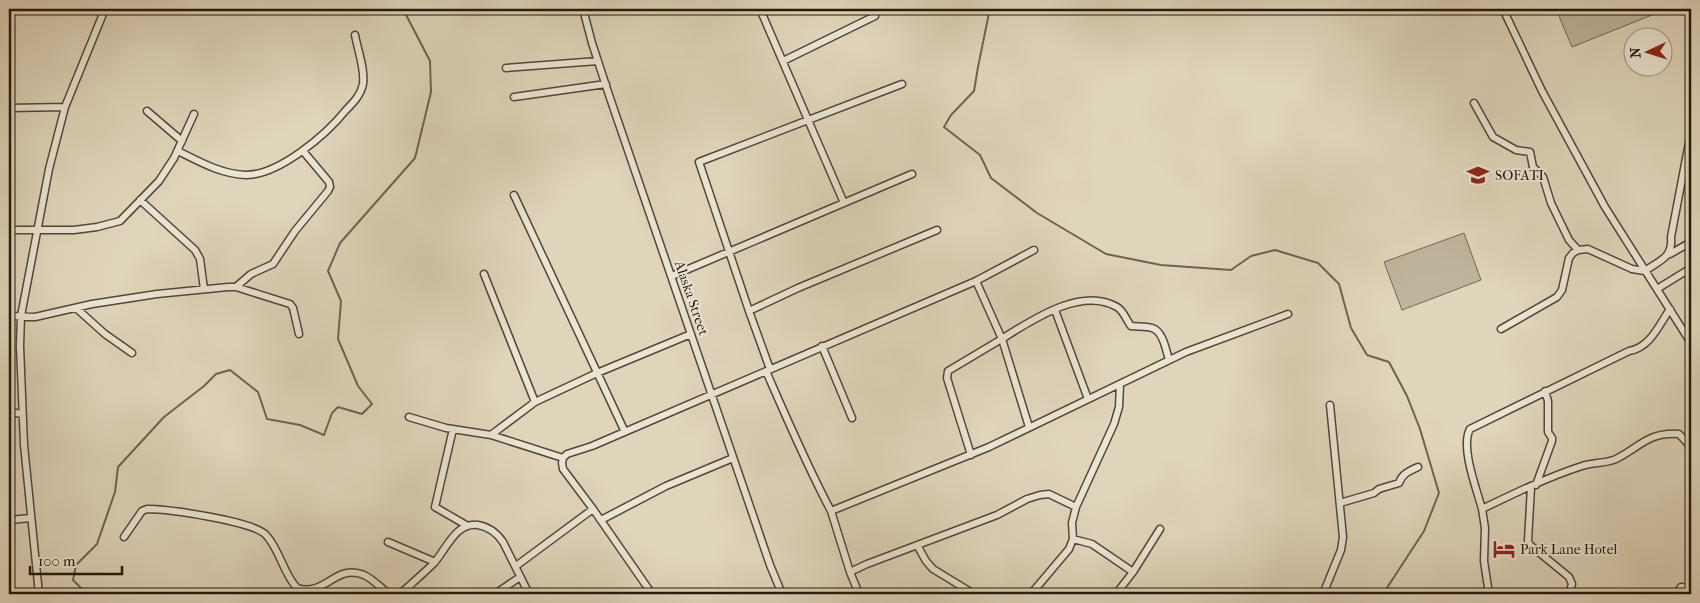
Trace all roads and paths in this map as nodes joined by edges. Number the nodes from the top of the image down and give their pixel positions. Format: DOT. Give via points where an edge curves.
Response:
graph roads {
  1 [pos="105,9"];
  2 [pos="583,9"];
  3 [pos="760,9"];
  4 [pos="1503,9"];
  5 [pos="875,16"];
  6 [pos="355,35"];
  7 [pos="598,61"];
  8 [pos="783,61"];
  9 [pos="506,68"];
  10 [pos="606,84"];
  11 [pos="902,84"];
  12 [pos="514,97"];
  13 [pos="1474,103"];
  14 [pos="65,106"];
  15 [pos="9,108"];
  16 [pos="147,110"];
  17 [pos="194,114"];
  18 [pos="807,120"];
  19 [pos="1691,132"];
  20 [pos="182,141"];
  21 [pos="178,151"];
  22 [pos="303,151"];
  23 [pos="912,174"];
  24 [pos="514,195"];
  25 [pos="140,200"];
  26 [pos="844,203"];
  27 [pos="9,230"];
  28 [pos="936,230"];
  29 [pos="38,231"];
  30 [pos="1691,242"];
  31 [pos="1034,250"];
  32 [pos="1578,250"];
  33 [pos="730,252"];
  34 [pos="1669,255"];
  35 [pos="1691,268"];
  36 [pos="1645,271"];
  37 [pos="484,274"];
  38 [pos="672,276"];
  39 [pos="976,281"];
  40 [pos="236,287"];
  41 [pos="204,289"];
  42 [pos="1657,289"];
  43 [pos="76,308"];
  44 [pos="1670,308"];
  45 [pos="1055,310"];
  46 [pos="749,312"];
  47 [pos="1288,314"];
  48 [pos="9,316"];
  49 [pos="21,316"];
  50 [pos="1501,329"];
  51 [pos="299,334"];
  52 [pos="691,334"];
  53 [pos="1002,339"];
  54 [pos="1691,343"];
  55 [pos="822,346"];
  56 [pos="132,353"];
  57 [pos="1169,360"];
  58 [pos="768,370"];
  59 [pos="597,373"];
  60 [pos="1120,384"];
  61 [pos="1545,391"];
  62 [pos="712,394"];
  63 [pos="1088,399"];
  64 [pos="535,402"];
  65 [pos="1330,406"];
  66 [pos="9,412"];
  67 [pos="22,414"];
  68 [pos="409,417"];
  69 [pos="852,418"];
  70 [pos="1029,427"];
  71 [pos="453,429"];
  72 [pos="625,432"];
  73 [pos="491,436"];
  74 [pos="1691,447"];
  75 [pos="971,455"];
  76 [pos="563,458"];
  77 [pos="733,458"];
  78 [pos="1418,467"];
  79 [pos="1533,486"];
  80 [pos="1340,503"];
  81 [pos="1076,507"];
  82 [pos="593,509"];
  83 [pos="1482,509"];
  84 [pos="831,511"];
  85 [pos="31,518"];
  86 [pos="9,520"];
  87 [pos="601,520"];
  88 [pos="466,525"];
  89 [pos="1160,529"];
  90 [pos="124,537"];
  91 [pos="1073,538"];
  92 [pos="388,542"];
  93 [pos="917,545"];
  94 [pos="434,562"];
  95 [pos="516,566"];
  96 [pos="850,572"];
  97 [pos="1133,572"];
  98 [pos="520,576"];
  99 [pos="1691,588"];
  100 [pos="39,594"];
  101 [pos="389,594"];
  102 [pos="400,594"];
  103 [pos="495,594"];
  104 [pos="530,594"];
  105 [pos="652,594"];
  106 [pos="782,594"];
  107 [pos="859,594"];
  108 [pos="974,594"];
  109 [pos="1031,594"];
  110 [pos="1116,594"];
  111 [pos="1323,594"];
  112 [pos="1489,594"];
  113 [pos="1569,594"];
  114 [pos="1676,594"];
  1 -- 14 [label="street"];
  2 -- 7 [label="street, Alaska Street"];
  3 -- 8 [label="street"];
  4 -- 36 [label="street" via="1542,91"];
  5 -- 8 [label="street"];
  6 -- 22 [label="street" via="362,68 360,92 323,136"];
  7 -- 9 [label="street"];
  7 -- 10 [label="street, Alaska Street"];
  8 -- 18 [label="street"];
  10 -- 12 [label="street"];
  10 -- 38 [label="street, Alaska Street"];
  11 -- 18 [label="street"];
  13 -- 32 [label="street" via="1493,137 1516,150 1530,152 1533,167 1543,177 1569,240"];
  14 -- 15 [label="street"];
  14 -- 29 [label="street"];
  16 -- 20 [label="street"];
  17 -- 20 [label="street"];
  18 -- 26 [label="street"];
  18 -- 33 [label="street" via="699,162"];
  19 -- 34 [label="street"];
  20 -- 21 [label="street"];
  21 -- 22 [label="street" via="217,170 246,175 259,174"];
  21 -- 25 [label="street" via="159,181"];
  22 -- 40 [label="street" via="330,187 273,264 251,274"];
  23 -- 26 [label="street"];
  24 -- 59 [label="street"];
  25 -- 29 [label="street" via="116,223 74,230"];
  25 -- 41 [label="street" via="196,250"];
  26 -- 33 [label="street"];
  27 -- 29 [label="street"];
  28 -- 46 [label="street"];
  29 -- 49 [label="street"];
  30 -- 34 [label="street"];
  31 -- 39 [label="street"];
  32 -- 36 [label="street" via="1588,249 1632,269"];
  32 -- 50 [label="street" via="1569,258 1562,290 1557,296"];
  33 -- 38 [label="street"];
  33 -- 46 [label="street"];
  34 -- 36 [label="street"];
  35 -- 42 [label="street"];
  36 -- 42 [label="street"];
  37 -- 64 [label="street"];
  38 -- 52 [label="street, Alaska Street"];
  39 -- 53 [label="street"];
  39 -- 55 [label="street"];
  40 -- 41 [label="street"];
  40 -- 51 [label="street" via="290,304"];
  41 -- 43 [label="street"];
  42 -- 44 [label="street"];
  43 -- 49 [label="street"];
  43 -- 56 [label="street"];
  44 -- 54 [label="street"];
  44 -- 61 [label="street" via="1642,347"];
  45 -- 53 [label="street" via="1031,320"];
  45 -- 57 [label="street" via="1088,300 1118,308 1131,326 1155,329"];
  45 -- 63 [label="street"];
  46 -- 58 [label="street"];
  47 -- 57 [label="street"];
  48 -- 49 [label="street"];
  49 -- 67 [label="street"];
  52 -- 59 [label="street"];
  52 -- 62 [label="street, Alaska Street"];
  53 -- 70 [label="street"];
  53 -- 75 [label="street" via="946,375"];
  55 -- 58 [label="street"];
  55 -- 69 [label="street"];
  57 -- 60 [label="street"];
  58 -- 62 [label="street"];
  58 -- 84 [label="street" via="787,422"];
  59 -- 64 [label="street"];
  59 -- 72 [label="street"];
  60 -- 63 [label="street"];
  60 -- 81 [label="street" via="1114,424"];
  61 -- 79 [label="street" via="1548,432 1552,441"];
  61 -- 83 [label="street" via="1470,429 1467,443 1471,470"];
  62 -- 72 [label="street"];
  62 -- 77 [label="street, Alaska Street"];
  63 -- 70 [label="street"];
  64 -- 73 [label="street"];
  65 -- 80 [label="street"];
  66 -- 67 [label="street"];
  67 -- 85 [label="street"];
  68 -- 71 [label="street"];
  70 -- 75 [label="street"];
  71 -- 73 [label="street"];
  71 -- 88 [label="street" via="434,507"];
  72 -- 76 [label="street"];
  73 -- 76 [label="street"];
  74 -- 79 [label="street" via="1679,434 1654,436 1616,459 1584,465"];
  75 -- 84 [label="street"];
  76 -- 82 [label="street" via="566,475"];
  77 -- 87 [label="street" via="666,486"];
  77 -- 106 [label="street, Alaska Street"];
  78 -- 80 [label="street" via="1406,472 1399,483"];
  79 -- 83 [label="street"];
  79 -- 113 [label="street" via="1528,541 1569,577 1572,584"];
  80 -- 111 [label="street" via="1343,537"];
  81 -- 91 [label="street"];
  81 -- 93 [label="street" via="1049,494 1040,495"];
  82 -- 87 [label="street"];
  82 -- 95 [label="street"];
  83 -- 112 [label="street"];
  84 -- 96 [label="street"];
  85 -- 86 [label="street"];
  85 -- 100 [label="street"];
  87 -- 105 [label="street"];
  88 -- 94 [label="street"];
  88 -- 95 [label="street" via="493,530 504,542"];
  89 -- 97 [label="street"];
  90 -- 101 [label="street" via="142,511 147,509 195,514 260,530 272,544 297,588 312,590 339,575 357,573"];
  91 -- 97 [label="street" via="1092,544"];
  91 -- 109 [label="street" via="1066,554"];
  92 -- 94 [label="street"];
  93 -- 96 [label="street"];
  93 -- 108 [label="street" via="933,569"];
  94 -- 102 [label="street"];
  95 -- 98 [label="street"];
  96 -- 107 [label="street"];
  97 -- 110 [label="street"];
  98 -- 103 [label="street"];
  98 -- 104 [label="street"];
  99 -- 114 [label="street" via="1681,587"];
}
